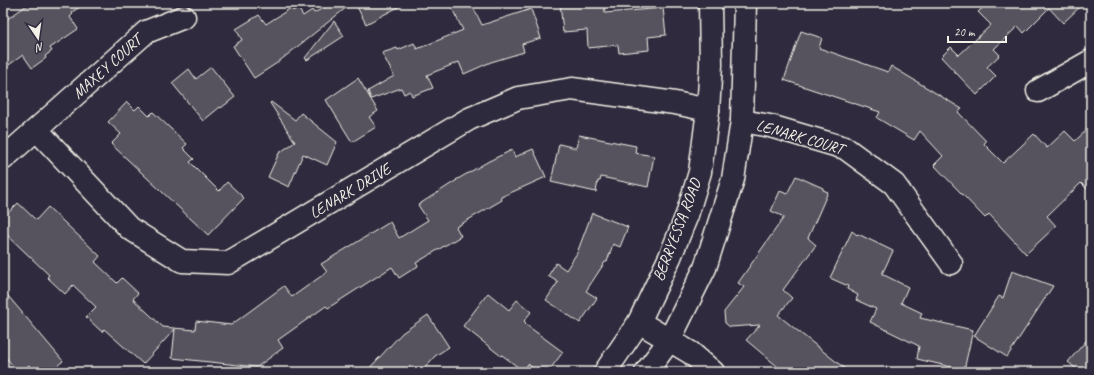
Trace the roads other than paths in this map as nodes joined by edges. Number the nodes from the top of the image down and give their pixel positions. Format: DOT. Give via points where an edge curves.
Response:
graph roads {
  1 [pos="710,3"];
  2 [pos="745,3"];
  3 [pos="184,17"];
  4 [pos="1091,61"];
  5 [pos="1038,91"];
  6 [pos="708,110"];
  7 [pos="742,121"];
  8 [pos="37,130"];
  9 [pos="3,159"];
  10 [pos="951,263"];
  11 [pos="639,322"];
  12 [pos="669,341"];
  13 [pos="605,372"];
  14 [pos="646,372"];
  15 [pos="713,372"];
  1 -- 6 [label="street, BERRYESSA ROAD" via="711,64"];
  2 -- 7 [label="street"];
  3 -- 8 [label="street, MAXEY COURT" via="146,32"];
  4 -- 5 [label="street"];
  6 -- 8 [label="street, LENARK DRIVE" via="675,103 572,90 518,98 469,119 228,263 182,261 129,228"];
  6 -- 11 [label="street, BERRYESSA ROAD" via="700,172 687,215"];
  7 -- 10 [label="street, LENARK COURT" via="770,126 846,148 894,184"];
  7 -- 12 [label="street" via="733,179 705,268"];
  8 -- 9 [label="street, MAXEY COURT"];
  11 -- 12 [label="street"];
  11 -- 13 [label="street, BERRYESSA ROAD"];
  12 -- 14 [label="street"];
  12 -- 15 [label="street" via="691,353"];
}
